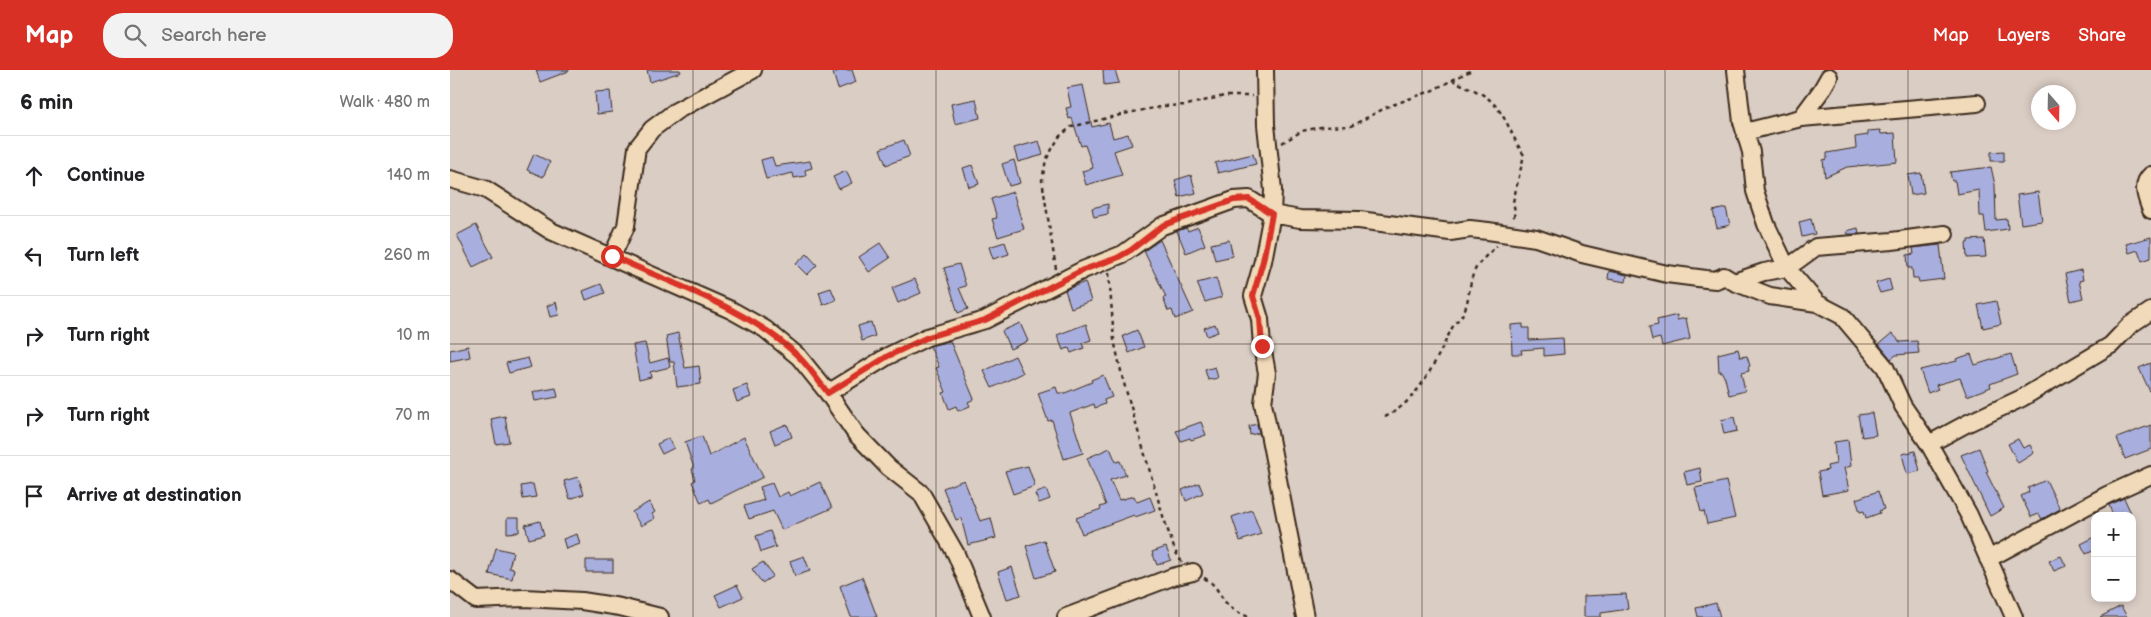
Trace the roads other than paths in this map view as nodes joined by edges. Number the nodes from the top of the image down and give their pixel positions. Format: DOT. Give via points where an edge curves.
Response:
graph roads {
  1 [pos="753,70"];
  2 [pos="1266,70"];
  3 [pos="1736,70"];
  4 [pos="1829,77"];
  5 [pos="1977,103"];
  6 [pos="1801,118"];
  7 [pos="1744,132"];
  8 [pos="2151,175"];
  9 [pos="450,179"];
  10 [pos="2151,210"];
  11 [pos="1272,214"];
  12 [pos="1945,234"];
  13 [pos="612,256"];
  14 [pos="1787,268"];
  15 [pos="1734,282"];
  16 [pos="1817,303"];
  17 [pos="2151,311"];
  18 [pos="828,393"];
  19 [pos="1929,444"];
  20 [pos="2151,476"];
  21 [pos="1988,559"];
  22 [pos="1193,572"];
  23 [pos="450,580"];
  24 [pos="660,617"];
  25 [pos="982,617"];
  26 [pos="1066,617"];
  27 [pos="1305,617"];
  28 [pos="2014,617"];
  1 -- 13 [label="street" via="676,111 652,129 637,148 626,226"];
  2 -- 11 [label="street" via="1266,125 1274,190"];
  3 -- 7 [label="street"];
  4 -- 6 [label="street"];
  5 -- 6 [label="street"];
  6 -- 7 [label="street"];
  7 -- 14 [label="street" via="1755,191 1766,224"];
  8 -- 10 [label="street" via="2144,189"];
  9 -- 13 [label="street" via="486,189 551,231"];
  11 -- 15 [label="street" via="1300,219 1360,220 1450,232 1470,229 1536,238 1582,254 1667,274 1706,280 1724,276"];
  11 -- 18 [label="street" via="1249,199 1234,200 1162,226 1131,250 1108,262 1083,270 985,320 928,337 888,356"];
  11 -- 27 [label="street" via="1253,296 1260,319 1267,373 1263,404"];
  12 -- 14 [label="street" via="1816,246"];
  13 -- 18 [label="street" via="731,310 764,329 799,357"];
  14 -- 15 [label="street"];
  14 -- 16 [label="street"];
  15 -- 16 [label="street" via="1770,296"];
  16 -- 19 [label="street" via="1842,316 1885,366 1903,406"];
  17 -- 19 [label="street" via="2130,325 2111,345 2091,357 2022,398"];
  18 -- 25 [label="street" via="860,440 921,492 956,554"];
  19 -- 21 [label="street" via="1969,515"];
  20 -- 21 [label="street" via="2107,495"];
  21 -- 28 [label="street"];
  22 -- 26 [label="street"];
  23 -- 24 [label="street" via="476,600 582,601"];
}
